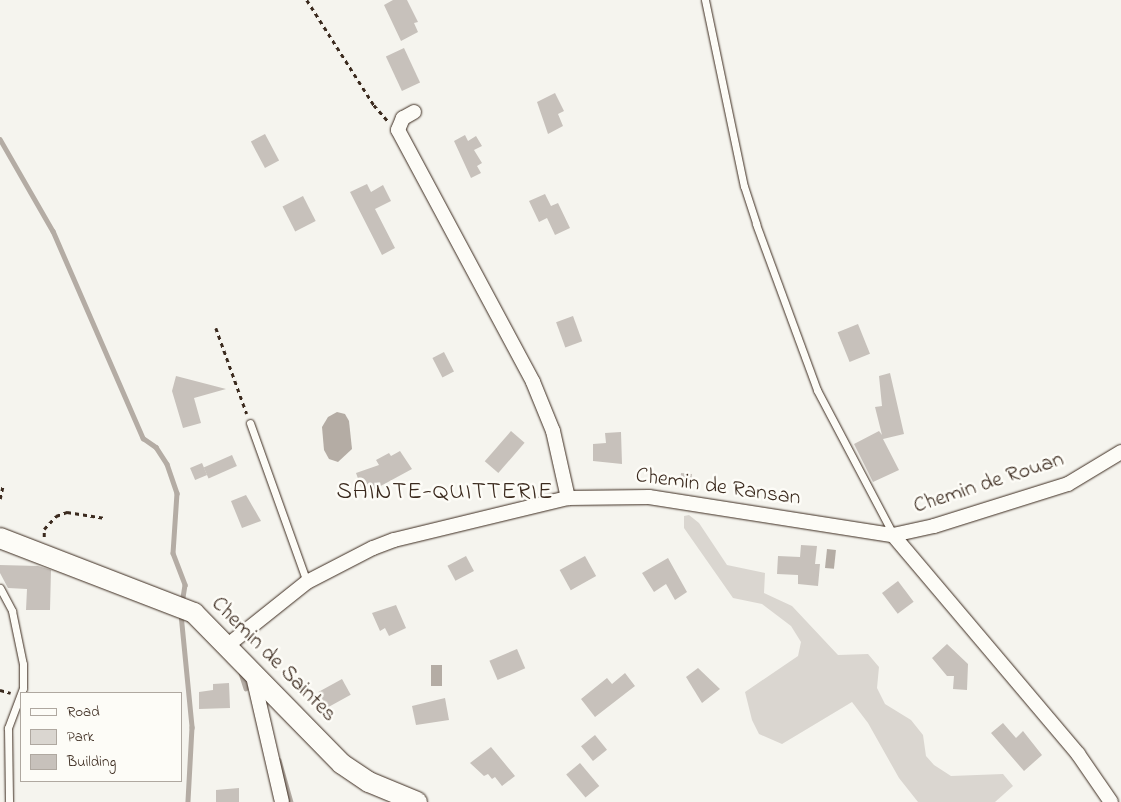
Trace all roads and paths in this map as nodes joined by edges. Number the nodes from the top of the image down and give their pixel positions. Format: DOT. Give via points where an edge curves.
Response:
graph roads {
  1 [pos="307,0"];
  2 [pos="705,0"];
  3 [pos="414,112"];
  4 [pos="390,123"];
  5 [pos="216,328"];
  6 [pos="250,423"];
  7 [pos="1121,452"];
  8 [pos="3,485"];
  9 [pos="568,498"];
  10 [pos="0,499"];
  11 [pos="104,518"];
  12 [pos="894,535"];
  13 [pos="0,538"];
  14 [pos="43,554"];
  15 [pos="306,582"];
  16 [pos="0,588"];
  17 [pos="228,644"];
  18 [pos="251,669"];
  19 [pos="22,692"];
  20 [pos="20,696"];
  21 [pos="9,802"];
  22 [pos="282,802"];
  23 [pos="417,802"];
  24 [pos="1110,802"];
  1 -- 4 [label="path" via="374,105"];
  2 -- 12 [label="lane" via="744,186 756,224 817,390"];
  3 -- 9 [label="street" via="403,118 398,130 533,382 553,431"];
  5 -- 6 [label="path"];
  6 -- 15 [label="lane"];
  7 -- 12 [label="street, Chemin de Rouan" via="1068,484 934,526"];
  8 -- 10 [label="path"];
  9 -- 12 [label="street, Chemin de Ransan" via="649,497"];
  9 -- 15 [label="street, Chemin de Ransan" via="394,540 344,561"];
  11 -- 14 [label="path" via="78,512 56,516 44,529"];
  12 -- 24 [label="street" via="1078,754"];
  13 -- 14 [label="street, Chemin de Saintes"];
  14 -- 17 [label="street, Chemin de Saintes" via="194,613"];
  15 -- 17 [label="street, Chemin de Ransan"];
  16 -- 19 [label="lane" via="12,611 23,664"];
  17 -- 18 [label="street, Chemin de Saintes"];
  18 -- 22 [label="street"];
  18 -- 23 [label="street, Chemin de Saintes" via="342,764 368,782"];
  20 -- 21 [label="lane" via="8,728"];
}
